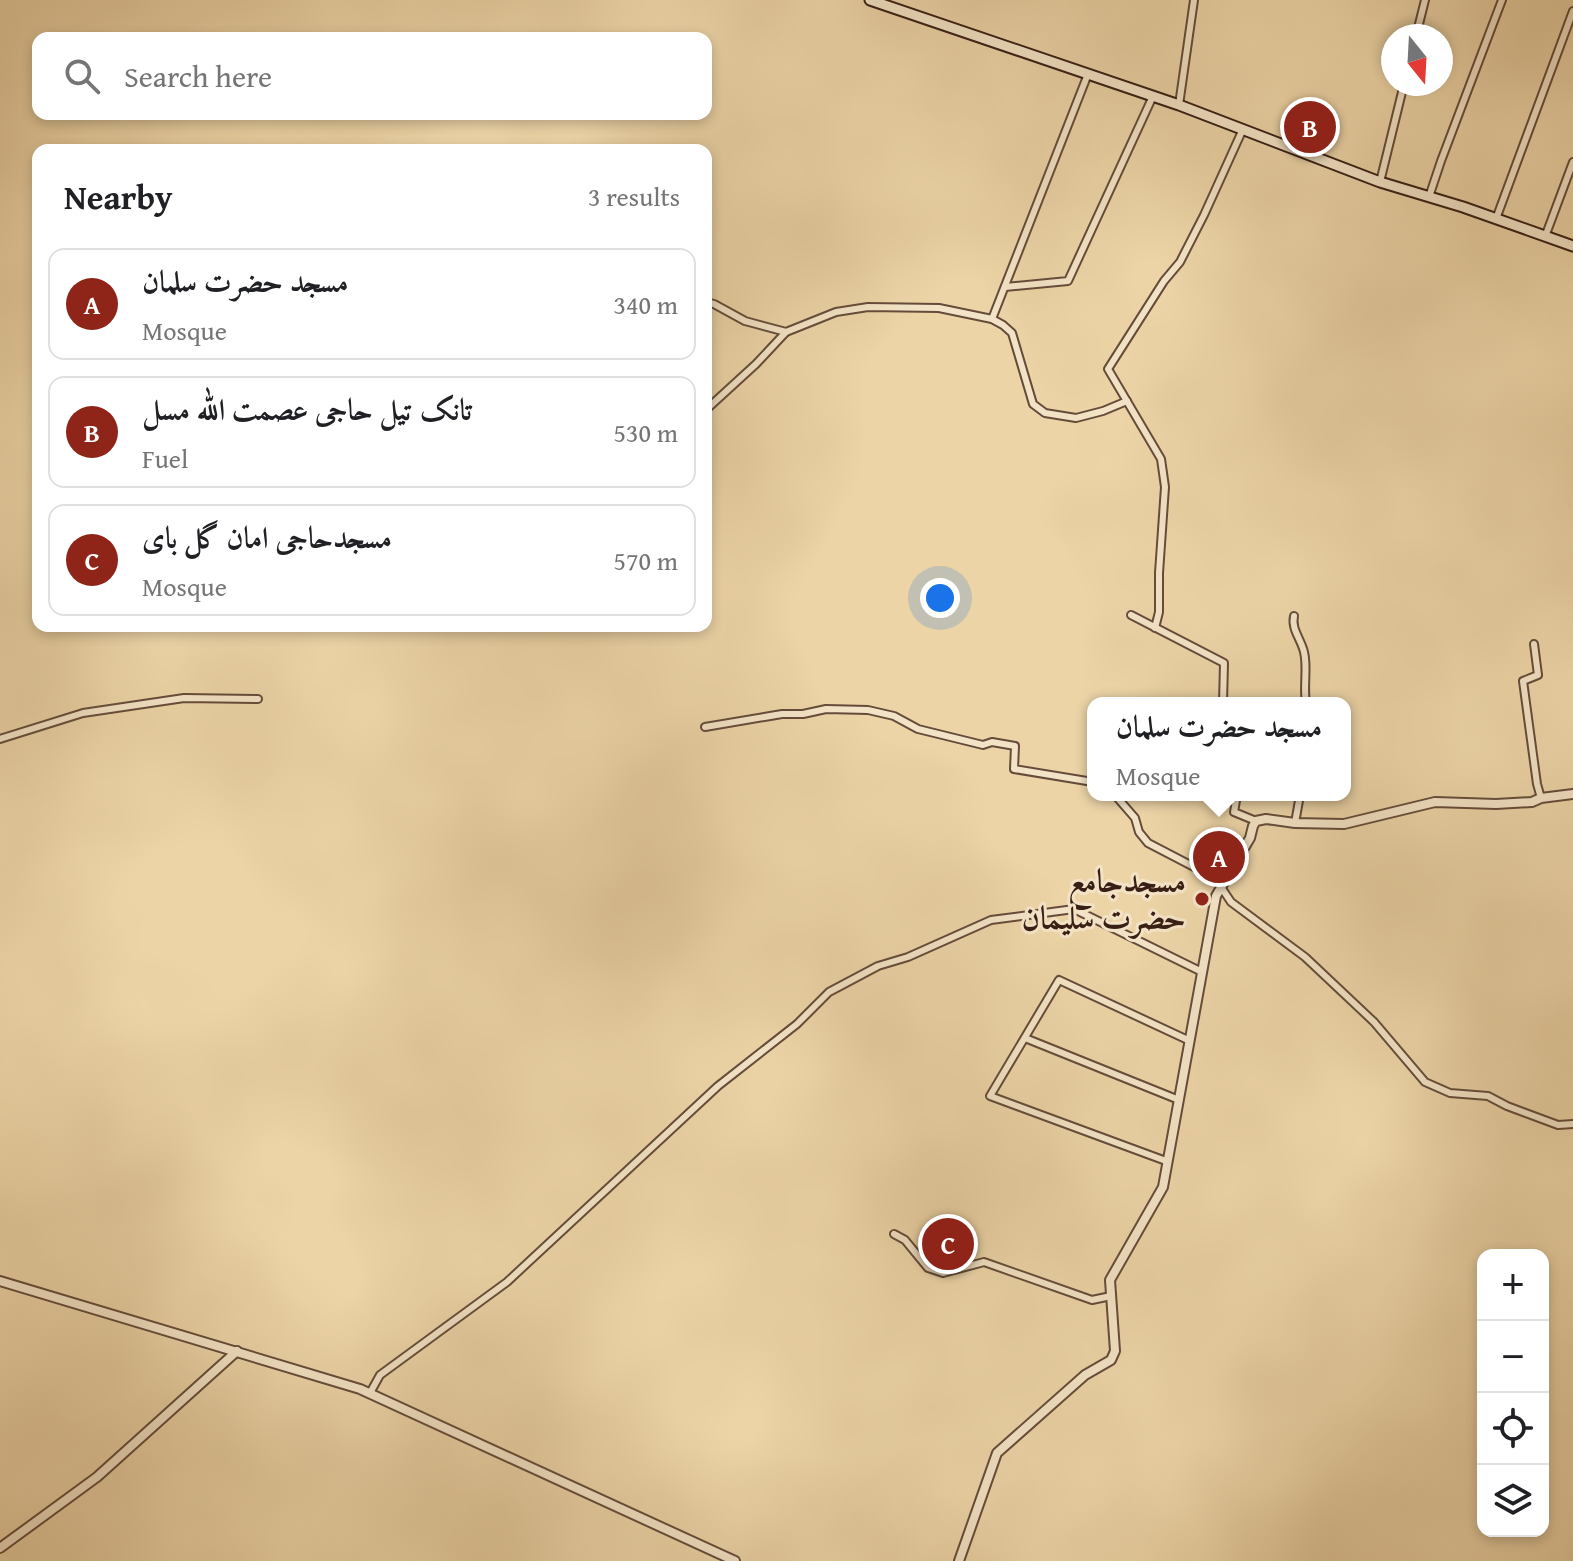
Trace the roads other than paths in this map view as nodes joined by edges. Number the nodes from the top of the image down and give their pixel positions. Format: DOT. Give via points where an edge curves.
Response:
graph roads {
  1 [pos="870,0"];
  2 [pos="1194,0"];
  3 [pos="1425,0"];
  4 [pos="1502,0"];
  5 [pos="1573,11"];
  6 [pos="1419,24"];
  7 [pos="1088,74"];
  8 [pos="1153,96"];
  9 [pos="1401,96"];
  10 [pos="1179,105"];
  11 [pos="1243,129"];
  12 [pos="1573,162"];
  13 [pos="1380,182"];
  14 [pos="1429,197"];
  15 [pos="1496,219"];
  16 [pos="1545,237"];
  17 [pos="1573,246"];
  18 [pos="1005,287"];
  19 [pos="712,304"];
  20 [pos="992,319"];
  21 [pos="786,332"];
  22 [pos="1127,401"];
  23 [pos="712,404"];
  24 [pos="1131,615"];
  25 [pos="1294,616"];
  26 [pos="1155,628"];
  27 [pos="1534,644"];
  28 [pos="1223,697"];
  29 [pos="1305,697"];
  30 [pos="258,699"];
  31 [pos="705,727"];
  32 [pos="0,739"];
  33 [pos="1087,781"];
  34 [pos="1573,794"];
  35 [pos="1541,798"];
  36 [pos="1120,801"];
  37 [pos="1236,801"];
  38 [pos="1299,801"];
  39 [pos="1256,821"];
  40 [pos="1295,823"];
  41 [pos="1222,884"];
  42 [pos="1202,972"];
  43 [pos="1025,1038"];
  44 [pos="1190,1041"];
  45 [pos="1179,1100"];
  46 [pos="1573,1124"];
  47 [pos="1166,1161"];
  48 [pos="894,1234"];
  49 [pos="0,1281"];
  50 [pos="1111,1296"];
  51 [pos="237,1351"];
  52 [pos="370,1393"];
  53 [pos="0,1548"];
  54 [pos="735,1561"];
  55 [pos="959,1561"];
  1 -- 7 [label="main road"];
  2 -- 10 [label="street"];
  3 -- 6 [label="street"];
  4 -- 14 [label="street"];
  5 -- 15 [label="street"];
  7 -- 8 [label="main road"];
  7 -- 18 [label="street"];
  8 -- 10 [label="main road"];
  8 -- 18 [label="street" via="1068,281"];
  9 -- 13 [label="street"];
  10 -- 11 [label="main road"];
  11 -- 13 [label="main road"];
  11 -- 22 [label="street" via="1180,262 1108,369"];
  12 -- 16 [label="street"];
  13 -- 14 [label="main road"];
  14 -- 15 [label="main road"];
  15 -- 16 [label="main road"];
  16 -- 17 [label="main road"];
  18 -- 20 [label="street"];
  19 -- 21 [label="street" via="745,321"];
  20 -- 21 [label="street" via="939,308 868,307 836,312"];
  20 -- 22 [label="street" via="1012,333 1033,404 1045,413 1076,418"];
  21 -- 23 [label="street"];
  22 -- 26 [label="street" via="1161,459 1165,487"];
  24 -- 26 [label="street"];
  25 -- 29 [label="street" via="1292,624 1305,654"];
  26 -- 28 [label="street" via="1224,663"];
  27 -- 35 [label="street" via="1538,675 1523,681"];
  30 -- 32 [label="street" via="184,698 83,713"];
  31 -- 33 [label="street" via="826,709 868,710 983,745 1015,746 1014,769"];
  34 -- 35 [label="street"];
  35 -- 40 [label="street" via="1496,804 1435,802 1344,824"];
  36 -- 41 [label="street" via="1148,843"];
  37 -- 39 [label="street" via="1234,812"];
  38 -- 40 [label="street"];
  39 -- 40 [label="street"];
  39 -- 41 [label="street"];
  41 -- 42 [label="street"];
  41 -- 46 [label="street" via="1231,902 1305,957 1362,1011 1425,1082 1450,1093 1488,1096 1558,1125"];
  42 -- 44 [label="street"];
  42 -- 52 [label="street" via="1074,909 991,920 878,966 829,992 718,1086 507,1282 380,1375"];
  43 -- 44 [label="street" via="1059,980"];
  43 -- 45 [label="street"];
  43 -- 47 [label="street" via="990,1096"];
  44 -- 45 [label="street"];
  45 -- 47 [label="street"];
  47 -- 50 [label="street" via="1163,1187 1110,1280"];
  48 -- 50 [label="street" via="928,1268 943,1273 984,1262 1092,1300"];
  49 -- 51 [label="street"];
  50 -- 55 [label="street" via="1111,1360 1085,1375 997,1453"];
  51 -- 52 [label="street"];
  51 -- 53 [label="street" via="104,1472"];
  52 -- 54 [label="street"];
}
